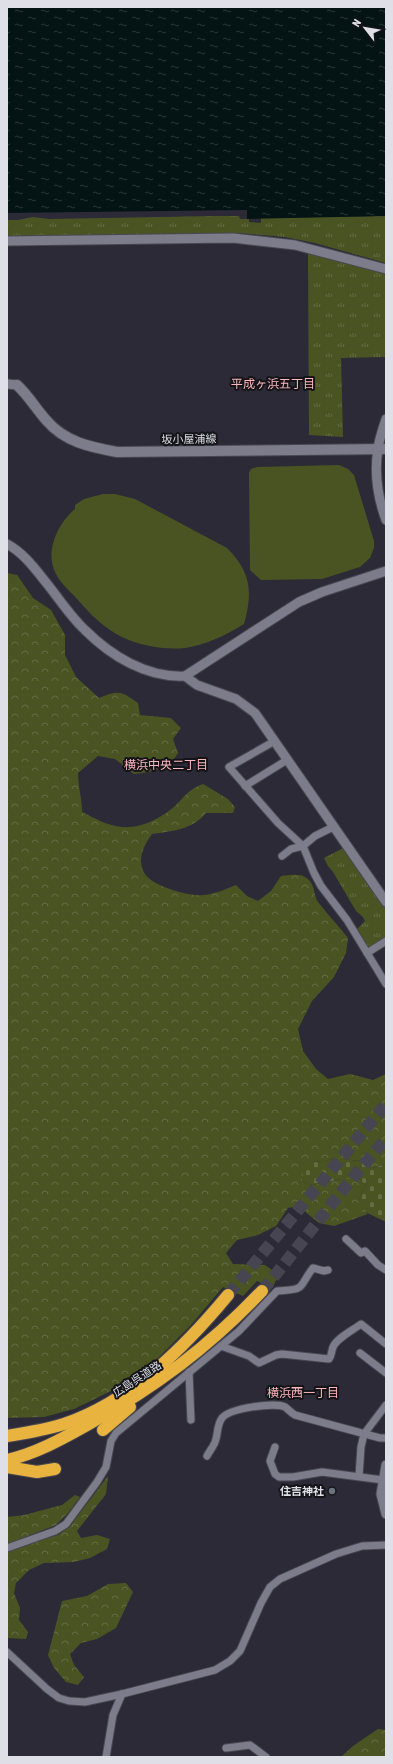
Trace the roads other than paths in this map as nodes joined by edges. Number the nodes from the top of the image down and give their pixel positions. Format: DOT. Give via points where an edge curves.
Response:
graph roads {
  1 [pos="7,242"];
  2 [pos="386,269"];
  3 [pos="12,384"];
  4 [pos="386,419"];
  5 [pos="382,449"];
  6 [pos="386,520"];
  7 [pos="7,544"];
  8 [pos="386,571"];
  9 [pos="185,676"];
  10 [pos="274,742"];
  11 [pos="287,760"];
  12 [pos="245,786"];
  13 [pos="333,827"];
  14 [pos="303,846"];
  15 [pos="282,856"];
  16 [pos="386,902"];
  17 [pos="386,941"];
  18 [pos="367,953"];
  19 [pos="386,984"];
  20 [pos="346,1239"];
  21 [pos="328,1270"];
  22 [pos="386,1270"];
  23 [pos="262,1291"];
  24 [pos="228,1295"];
  25 [pos="386,1344"];
  26 [pos="221,1346"];
  27 [pos="360,1353"];
  28 [pos="184,1369"];
  29 [pos="386,1373"];
  30 [pos="386,1405"];
  31 [pos="191,1420"];
  32 [pos="103,1430"];
  33 [pos="364,1434"];
  34 [pos="7,1436"];
  35 [pos="386,1438"];
  36 [pos="275,1448"];
  37 [pos="208,1456"];
  38 [pos="7,1460"];
  39 [pos="386,1465"];
  40 [pos="7,1467"];
  41 [pos="55,1469"];
  42 [pos="359,1476"];
  43 [pos="383,1480"];
  44 [pos="386,1514"];
  45 [pos="386,1545"];
  46 [pos="7,1548"];
  47 [pos="7,1652"];
  48 [pos="122,1694"];
  49 [pos="226,1748"];
  50 [pos="106,1757"];
  51 [pos="266,1757"];
  1 -- 2 [label="street" via="233,238 295,245"];
  3 -- 5 [label="main road, 坂小屋浦線" via="27,394 47,422 63,435 90,447 116,452"];
  4 -- 5 [label="street"];
  5 -- 6 [label="street" via="378,489"];
  7 -- 9 [label="street" via="16,549 38,572 85,630 116,655 146,670"];
  8 -- 9 [label="street" via="299,602"];
  9 -- 10 [label="street" via="197,684 236,699 255,713"];
  10 -- 11 [label="street"];
  10 -- 12 [label="street" via="229,767"];
  11 -- 12 [label="street"];
  11 -- 13 [label="street"];
  12 -- 14 [label="street"];
  13 -- 14 [label="street" via="315,836"];
  13 -- 16 [label="street"];
  14 -- 15 [label="street" via="291,849"];
  14 -- 18 [label="street" via="321,886 347,920"];
  17 -- 18 [label="street"];
  18 -- 19 [label="street"];
  20 -- 22 [label="street" via="361,1253 365,1251 369,1254"];
  21 -- 26 [label="street" via="313,1268 302,1287 296,1290 277,1291"];
  23 -- 28 [label="highway, 広島呉道路"];
  24 -- 34 [label="highway, 広島呉道路" via="179,1350 129,1390 65,1423"];
  25 -- 26 [label="street" via="360,1324 337,1341 328,1359 282,1354 259,1363 243,1353"];
  26 -- 28 [label="street"];
  27 -- 29 [label="street"];
  28 -- 31 [label="street"];
  28 -- 32 [label="highway"];
  28 -- 38 [label="highway, 広島呉道路" via="84,1427 36,1450"];
  28 -- 46 [label="street" via="138,1416 116,1433 111,1441 106,1467 98,1482 66,1524 55,1531"];
  30 -- 33 [label="street"];
  33 -- 35 [label="street"];
  33 -- 37 [label="street" via="294,1415 284,1406 242,1408 222,1418"];
  33 -- 42 [label="street"];
  36 -- 42 [label="street" via="270,1461 275,1474 279,1477 293,1478 322,1472"];
  39 -- 43 [label="street"];
  40 -- 41 [label="highway" via="37,1472"];
  42 -- 43 [label="street"];
  43 -- 44 [label="street" via="381,1494"];
  45 -- 48 [label="street" via="362,1546 336,1554 280,1579 270,1587 261,1603 240,1651 215,1670"];
  47 -- 48 [label="street" via="47,1689 69,1702 85,1702"];
  48 -- 50 [label="street" via="113,1715"];
  49 -- 51 [label="street" via="250,1746"];
}
